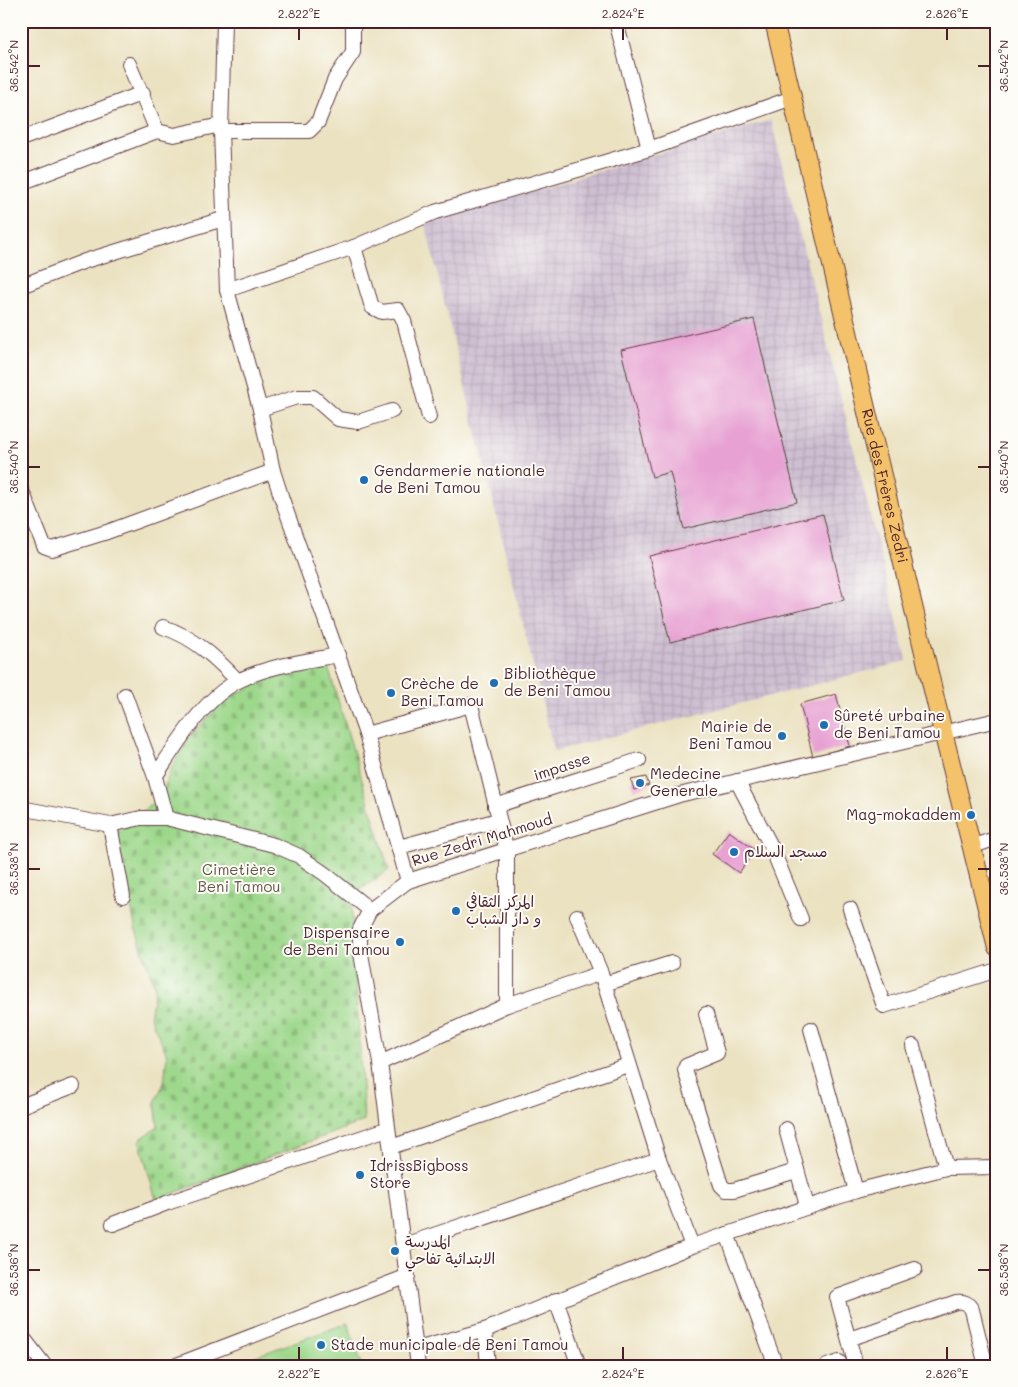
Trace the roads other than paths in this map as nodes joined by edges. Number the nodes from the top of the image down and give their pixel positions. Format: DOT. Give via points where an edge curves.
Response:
graph roads {
  1 [pos="224,21"];
  2 [pos="354,21"];
  3 [pos="616,21"];
  4 [pos="774,21"];
  5 [pos="129,64"];
  6 [pos="143,93"];
  7 [pos="792,98"];
  8 [pos="220,128"];
  9 [pos="157,130"];
  10 [pos="21,139"];
  11 [pos="649,149"];
  12 [pos="21,183"];
  13 [pos="223,219"];
  14 [pos="354,247"];
  15 [pos="21,286"];
  16 [pos="227,290"];
  17 [pos="260,409"];
  18 [pos="392,411"];
  19 [pos="429,417"];
  20 [pos="273,471"];
  21 [pos="22,491"];
  22 [pos="163,627"];
  23 [pos="338,655"];
  24 [pos="238,682"];
  25 [pos="126,695"];
  26 [pos="997,720"];
  27 [pos="943,732"];
  28 [pos="366,734"];
  29 [pos="639,760"];
  30 [pos="155,777"];
  31 [pos="737,781"];
  32 [pos="495,806"];
  33 [pos="21,808"];
  34 [pos="166,818"];
  35 [pos="498,820"];
  36 [pos="110,825"];
  37 [pos="997,838"];
  38 [pos="399,847"];
  39 [pos="971,847"];
  40 [pos="507,851"];
  41 [pos="408,881"];
  42 [pos="123,896"];
  43 [pos="850,909"];
  44 [pos="370,910"];
  45 [pos="577,916"];
  46 [pos="801,919"];
  47 [pos="996,938"];
  48 [pos="672,963"];
  49 [pos="997,970"];
  50 [pos="602,979"];
  51 [pos="507,1005"];
  52 [pos="706,1014"];
  53 [pos="811,1029"];
  54 [pos="913,1046"];
  55 [pos="380,1063"];
  56 [pos="628,1065"];
  57 [pos="73,1086"];
  58 [pos="21,1106"];
  59 [pos="387,1129"];
  60 [pos="786,1129"];
  61 [pos="391,1147"];
  62 [pos="659,1159"];
  63 [pos="997,1167"];
  64 [pos="946,1168"];
  65 [pos="796,1171"];
  66 [pos="856,1191"];
  67 [pos="808,1206"];
  68 [pos="113,1224"];
  69 [pos="727,1234"];
  70 [pos="404,1245"];
  71 [pos="692,1246"];
  72 [pos="915,1269"];
  73 [pos="408,1276"];
  74 [pos="556,1300"];
  75 [pos="485,1330"];
  76 [pos="21,1335"];
  77 [pos="849,1338"];
  78 [pos="417,1349"];
  79 [pos="45,1366"];
  80 [pos="174,1366"];
  81 [pos="418,1366"];
  82 [pos="488,1366"];
  83 [pos="579,1366"];
  84 [pos="776,1366"];
  85 [pos="856,1366"];
  86 [pos="986,1366"];
  1 -- 8 [label="street"];
  2 -- 8 [label="street" via="352,52 335,79 318,122 309,131"];
  3 -- 11 [label="street"];
  4 -- 7 [label="main road, Rue des Frères Zedri"];
  5 -- 6 [label="street"];
  6 -- 9 [label="street"];
  6 -- 10 [label="street"];
  7 -- 11 [label="street"];
  7 -- 27 [label="main road, Rue des Frères Zedri"];
  8 -- 9 [label="street" via="174,135"];
  8 -- 13 [label="street"];
  9 -- 12 [label="street"];
  11 -- 14 [label="street" via="435,212"];
  13 -- 15 [label="street" via="84,261"];
  13 -- 16 [label="street"];
  14 -- 16 [label="street"];
  14 -- 19 [label="street" via="372,307 382,312 398,310 404,321"];
  16 -- 17 [label="street"];
  17 -- 18 [label="street" via="297,398 313,397 338,419 358,422"];
  17 -- 20 [label="street"];
  20 -- 21 [label="street" via="52,549 44,546"];
  20 -- 23 [label="street"];
  22 -- 24 [label="street" via="182,633"];
  23 -- 24 [label="street" via="287,665"];
  23 -- 28 [label="street"];
  24 -- 30 [label="street" via="212,701 181,737"];
  25 -- 30 [label="street"];
  26 -- 27 [label="street, Rue Zedri Mahmoud"];
  27 -- 31 [label="street, Rue Zedri Mahmoud"];
  27 -- 39 [label="main road, Rue des Frères Zedri"];
  28 -- 32 [label="street" via="471,705"];
  28 -- 38 [label="street"];
  29 -- 32 [label="street, impasse"];
  30 -- 34 [label="street"];
  31 -- 40 [label="street, Rue Zedri Mahmoud" via="678,795"];
  31 -- 46 [label="street" via="771,846"];
  32 -- 35 [label="street"];
  33 -- 36 [label="street"];
  34 -- 36 [label="street" via="141,818"];
  34 -- 44 [label="street" via="274,845 299,856"];
  35 -- 38 [label="street"];
  35 -- 40 [label="street"];
  36 -- 42 [label="street"];
  37 -- 39 [label="street"];
  38 -- 41 [label="street"];
  39 -- 47 [label="main road, Rue des Frères Zedri"];
  40 -- 41 [label="street, Rue Zedri Mahmoud"];
  40 -- 51 [label="street"];
  41 -- 44 [label="street, Rue Zedri Mahmoud"];
  43 -- 49 [label="street" via="884,1006"];
  44 -- 55 [label="street, Rue Zedri Mahmoud" via="360,929 360,948"];
  45 -- 50 [label="street"];
  48 -- 50 [label="street"];
  50 -- 51 [label="street"];
  50 -- 56 [label="street"];
  51 -- 55 [label="street"];
  52 -- 65 [label="street" via="717,1052 686,1066 685,1070 721,1185 726,1190 734,1190"];
  53 -- 66 [label="street"];
  54 -- 64 [label="street"];
  55 -- 59 [label="street, Rue Zedri Mahmoud"];
  56 -- 61 [label="street"];
  56 -- 62 [label="street"];
  57 -- 58 [label="street"];
  59 -- 61 [label="street, Rue Zedri Mahmoud"];
  59 -- 68 [label="street"];
  60 -- 65 [label="street"];
  61 -- 70 [label="street, Rue Zedri Mahmoud"];
  62 -- 70 [label="street"];
  62 -- 71 [label="street"];
  63 -- 64 [label="street"];
  64 -- 66 [label="street"];
  65 -- 67 [label="street"];
  66 -- 67 [label="street"];
  67 -- 69 [label="street"];
  69 -- 71 [label="street"];
  69 -- 84 [label="street"];
  70 -- 73 [label="street, Rue Zedri Mahmoud"];
  71 -- 74 [label="street"];
  72 -- 77 [label="street" via="837,1297"];
  73 -- 78 [label="street, Rue Zedri Mahmoud"];
  73 -- 80 [label="street"];
  74 -- 75 [label="street"];
  74 -- 83 [label="street"];
  75 -- 78 [label="street"];
  75 -- 82 [label="street"];
  76 -- 79 [label="street"];
  77 -- 85 [label="street"];
  77 -- 86 [label="street" via="963,1301 972,1310"];
  78 -- 81 [label="street, Rue Zedri Mahmoud"];
}
